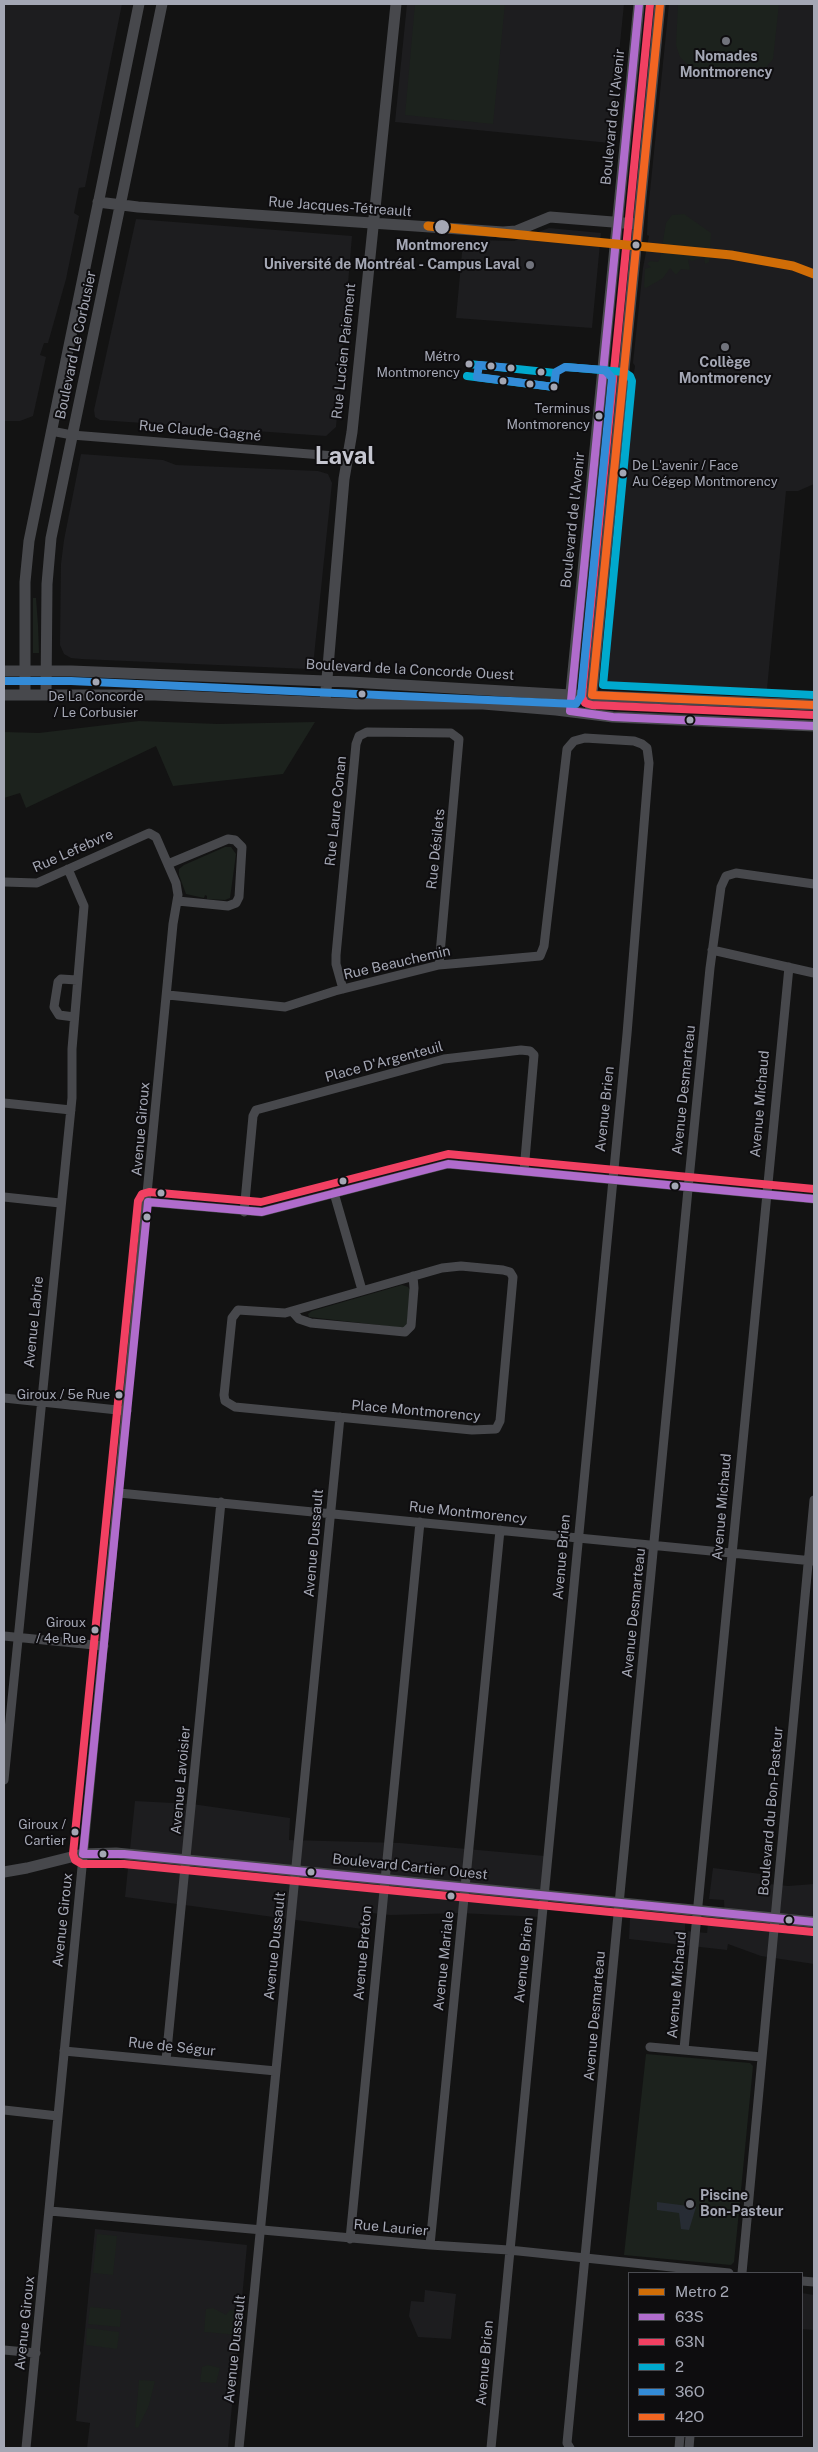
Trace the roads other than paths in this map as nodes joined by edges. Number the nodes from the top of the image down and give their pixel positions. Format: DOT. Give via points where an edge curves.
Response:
graph roads {
  1 [pos="139,4"];
  2 [pos="162,4"];
  3 [pos="396,4"];
  4 [pos="639,4"];
  5 [pos="660,4"];
  6 [pos="98,202"];
  7 [pos="120,205"];
  8 [pos="618,222"];
  9 [pos="373,224"];
  10 [pos="638,224"];
  11 [pos="51,431"];
  12 [pos="72,435"];
  13 [pos="347,457"];
  14 [pos="4,671"];
  15 [pos="25,671"];
  16 [pos="46,671"];
  17 [pos="326,681"];
  18 [pos="4,694"];
  19 [pos="25,694"];
  20 [pos="46,695"];
  21 [pos="571,695"];
  22 [pos="592,695"];
  23 [pos="325,702"];
  24 [pos="814,705"];
  25 [pos="570,711"];
  26 [pos="590,714"];
  27 [pos="814,726"];
  28 [pos="458,737"];
  29 [pos="571,744"];
  30 [pos="151,834"];
  31 [pos="168,864"];
  32 [pos="68,869"];
  33 [pos="4,882"];
  34 [pos="814,884"];
  35 [pos="178,901"];
  36 [pos="712,950"];
  37 [pos="440,965"];
  38 [pos="789,967"];
  39 [pos="814,973"];
  40 [pos="77,980"];
  41 [pos="343,989"];
  42 [pos="168,995"];
  43 [pos="74,1016"];
  44 [pos="4,1102"];
  45 [pos="70,1110"];
  46 [pos="524,1171"];
  47 [pos="612,1180"];
  48 [pos="688,1187"];
  49 [pos="334,1193"];
  50 [pos="766,1194"];
  51 [pos="4,1197"];
  52 [pos="814,1200"];
  53 [pos="148,1202"];
  54 [pos="60,1203"];
  55 [pos="244,1212"];
  56 [pos="413,1276"];
  57 [pos="362,1290"];
  58 [pos="292,1311"];
  59 [pos="4,1398"];
  60 [pos="40,1402"];
  61 [pos="127,1411"];
  62 [pos="340,1417"];
  63 [pos="119,1493"];
  64 [pos="814,1500"];
  65 [pos="221,1502"];
  66 [pos="331,1513"];
  67 [pos="420,1522"];
  68 [pos="500,1530"];
  69 [pos="578,1538"];
  70 [pos="655,1545"];
  71 [pos="732,1553"];
  72 [pos="811,1561"];
  73 [pos="4,1636"];
  74 [pos="18,1637"];
  75 [pos="104,1646"];
  76 [pos="4,1780"];
  77 [pos="83,1854"];
  78 [pos="187,1860"];
  79 [pos="297,1871"];
  80 [pos="4,1872"];
  81 [pos="384,1880"];
  82 [pos="464,1887"];
  83 [pos="544,1895"];
  84 [pos="620,1903"];
  85 [pos="698,1910"];
  86 [pos="774,1918"];
  87 [pos="814,1922"];
  88 [pos="650,2046"];
  89 [pos="684,2049"];
  90 [pos="64,2051"];
  91 [pos="762,2057"];
  92 [pos="166,2060"];
  93 [pos="276,2071"];
  94 [pos="4,2110"];
  95 [pos="58,2116"];
  96 [pos="50,2211"];
  97 [pos="260,2230"];
  98 [pos="350,2238"];
  99 [pos="430,2245"];
  100 [pos="509,2250"];
  101 [pos="586,2258"];
  102 [pos="697,2272"];
  103 [pos="707,2272"];
  104 [pos="742,2272"];
  105 [pos="4,2350"];
  106 [pos="36,2353"];
  107 [pos="566,2447"];
  108 [pos="26,2448"];
  109 [pos="239,2448"];
  110 [pos="491,2448"];
  1 -- 6 [label="street, Boulevard Le Corbusier"];
  2 -- 7 [label="street, Boulevard Le Corbusier"];
  3 -- 9 [label="street, Rue Lucien Paiement"];
  4 -- 8 [label="street, Boulevard de l'Avenir"];
  5 -- 10 [label="street"];
  6 -- 7 [label="street, Rue Jacques-Tétreault"];
  6 -- 11 [label="street, Boulevard Le Corbusier"];
  7 -- 9 [label="street, Rue Jacques-Tétreault"];
  7 -- 12 [label="street, Boulevard Le Corbusier"];
  8 -- 9 [label="street, Rue Jacques-Tétreault" via="550,216 507,233"];
  8 -- 10 [label="street, Rue Jacques-Tétreault"];
  8 -- 21 [label="street, Boulevard de l'Avenir"];
  9 -- 13 [label="street, Rue Lucien Paiement"];
  10 -- 22 [label="street"];
  11 -- 12 [label="street, Rue Claude-Gagné"];
  11 -- 15 [label="street, Boulevard Le Corbusier" via="27,553"];
  12 -- 13 [label="street, Rue Claude-Gagné"];
  12 -- 16 [label="street, Boulevard Le Corbusier" via="48,557"];
  13 -- 17 [label="street, Rue Lucien Paiement"];
  14 -- 15 [label="street, Boulevard de la Concorde Ouest"];
  15 -- 16 [label="street, Boulevard de la Concorde Ouest"];
  15 -- 19 [label="street, Boulevard Le Corbusier"];
  16 -- 17 [label="street, Boulevard de la Concorde Ouest"];
  16 -- 20 [label="street, Boulevard Le Corbusier"];
  17 -- 21 [label="street, Boulevard de la Concorde Ouest"];
  17 -- 23 [label="street, Rue Lucien Paiement"];
  18 -- 19 [label="street"];
  19 -- 20 [label="street"];
  20 -- 23 [label="street" via="155,695"];
  21 -- 22 [label="street, Boulevard de la Concorde Ouest"];
  21 -- 25 [label="street, Boulevard de l'Avenir"];
  22 -- 24 [label="street, Boulevard de la Concorde Ouest"];
  22 -- 26 [label="street"];
  23 -- 25 [label="street" via="490,705"];
  25 -- 26 [label="street"];
  26 -- 27 [label="street"];
  28 -- 37 [label="street, Rue Désilets"];
  28 -- 41 [label="street, Rue Laure Conan" via="451,733 372,731 362,733 358,738 335,960"];
  29 -- 37 [label="street, Rue Beauchemin" via="566,753 542,954"];
  29 -- 47 [label="street, Avenue Brien" via="582,738 634,740 644,745 649,756"];
  30 -- 31 [label="street, Avenue Giroux" via="156,837"];
  30 -- 32 [label="street, Rue Lefebvre" via="144,834"];
  31 -- 35 [label="street, Avenue Giroux"];
  31 -- 35 [label="street" via="228,839 236,840 242,847 239,897 234,905"];
  32 -- 33 [label="street, Rue Lefebvre" via="33,884"];
  32 -- 40 [label="street, Avenue Labrie" via="84,906"];
  34 -- 36 [label="street, Avenue Desmarteau" via="738,873 728,875 721,887"];
  35 -- 42 [label="street, Avenue Giroux"];
  36 -- 38 [label="street"];
  36 -- 48 [label="street, Avenue Desmarteau"];
  37 -- 41 [label="street, Rue Beauchemin"];
  38 -- 39 [label="street"];
  38 -- 50 [label="street, Avenue Michaud"];
  40 -- 43 [label="street, Avenue Labrie"];
  40 -- 43 [label="street" via="58,982 54,1007 59,1015"];
  41 -- 42 [label="street, Rue Beauchemin" via="280,1007"];
  42 -- 53 [label="street, Avenue Giroux"];
  43 -- 45 [label="street, Avenue Labrie"];
  44 -- 45 [label="street"];
  45 -- 54 [label="street, Avenue Labrie"];
  46 -- 47 [label="street"];
  46 -- 49 [label="street" via="444,1164"];
  46 -- 55 [label="street, Place D'Argenteuil" via="536,1062 534,1055 521,1050 444,1059 256,1110"];
  47 -- 48 [label="street"];
  47 -- 69 [label="street, Avenue Brien"];
  48 -- 50 [label="street"];
  48 -- 70 [label="street, Avenue Desmarteau"];
  49 -- 55 [label="street" via="268,1211"];
  49 -- 57 [label="street"];
  50 -- 52 [label="street"];
  50 -- 71 [label="street, Avenue Michaud"];
  51 -- 54 [label="street"];
  53 -- 55 [label="street"];
  53 -- 61 [label="street, Avenue Giroux"];
  54 -- 60 [label="street, Avenue Labrie"];
  56 -- 57 [label="street, Place Montmorency"];
  56 -- 58 [label="street" via="411,1326 405,1332 308,1323"];
  56 -- 62 [label="street, Place Montmorency" via="455,1266 503,1270 512,1274 499,1426 489,1431"];
  57 -- 58 [label="street, Place Montmorency"];
  58 -- 62 [label="street, Place Montmorency" via="242,1309 234,1312 224,1395 226,1401 235,1407"];
  59 -- 60 [label="street"];
  60 -- 61 [label="street"];
  60 -- 74 [label="street, Avenue Labrie"];
  61 -- 63 [label="street, Avenue Giroux"];
  62 -- 66 [label="street, Avenue Dussault"];
  63 -- 65 [label="street, Rue Montmorency"];
  63 -- 75 [label="street, Avenue Giroux"];
  64 -- 72 [label="street, Boulevard du Bon-Pasteur"];
  65 -- 66 [label="street, Rue Montmorency"];
  65 -- 78 [label="street, Avenue Lavoisier"];
  66 -- 67 [label="street, Rue Montmorency"];
  66 -- 79 [label="street, Avenue Dussault"];
  67 -- 68 [label="street, Rue Montmorency"];
  67 -- 81 [label="street, Avenue Breton"];
  68 -- 69 [label="street, Rue Montmorency"];
  68 -- 82 [label="street, Avenue Mariale"];
  69 -- 70 [label="street, Rue Montmorency"];
  69 -- 83 [label="street, Avenue Brien"];
  70 -- 71 [label="street, Rue Montmorency"];
  70 -- 84 [label="street, Avenue Desmarteau"];
  71 -- 72 [label="street, Rue Montmorency"];
  71 -- 85 [label="street, Avenue Michaud"];
  72 -- 86 [label="street, Boulevard du Bon-Pasteur"];
  73 -- 74 [label="street"];
  74 -- 75 [label="street"];
  74 -- 76 [label="street, Avenue Labrie"];
  75 -- 77 [label="street, Avenue Giroux"];
  77 -- 78 [label="street, Boulevard Cartier Ouest" via="116,1853"];
  77 -- 80 [label="street, Boulevard Cartier Ouest"];
  77 -- 90 [label="street, Avenue Giroux"];
  78 -- 79 [label="street, Boulevard Cartier Ouest"];
  78 -- 92 [label="street, Avenue Lavoisier"];
  79 -- 81 [label="street, Boulevard Cartier Ouest"];
  79 -- 93 [label="street, Avenue Dussault"];
  81 -- 82 [label="street, Boulevard Cartier Ouest"];
  81 -- 98 [label="street, Avenue Breton"];
  82 -- 83 [label="street, Boulevard Cartier Ouest"];
  82 -- 99 [label="street, Avenue Mariale"];
  83 -- 84 [label="street, Boulevard Cartier Ouest"];
  83 -- 100 [label="street, Avenue Brien"];
  84 -- 85 [label="street, Boulevard Cartier Ouest"];
  84 -- 101 [label="street, Avenue Desmarteau"];
  85 -- 86 [label="street, Boulevard Cartier Ouest"];
  85 -- 89 [label="street, Avenue Michaud"];
  86 -- 87 [label="street, Boulevard Cartier Ouest"];
  86 -- 91 [label="street, Boulevard du Bon-Pasteur"];
  88 -- 89 [label="street"];
  89 -- 91 [label="street"];
  90 -- 92 [label="street, Rue de Ségur"];
  90 -- 95 [label="street, Avenue Giroux"];
  91 -- 104 [label="street, Boulevard du Bon-Pasteur"];
  92 -- 93 [label="street, Rue de Ségur"];
  93 -- 97 [label="street, Avenue Dussault"];
  94 -- 95 [label="street"];
  95 -- 96 [label="street, Avenue Giroux"];
  96 -- 97 [label="street, Rue Laurier"];
  96 -- 106 [label="street, Avenue Giroux"];
  97 -- 98 [label="street, Rue Laurier"];
  97 -- 109 [label="street, Avenue Dussault"];
  98 -- 99 [label="street, Rue Laurier"];
  99 -- 100 [label="street, Rue Laurier"];
  100 -- 101 [label="street, Rue Laurier"];
  100 -- 110 [label="street, Avenue Brien"];
  101 -- 102 [label="street, Rue Laurier"];
  101 -- 107 [label="street, Avenue Desmarteau"];
  102 -- 103 [label="street, Rue Laurier"];
  105 -- 106 [label="street"];
  106 -- 108 [label="street, Avenue Giroux"];
}
